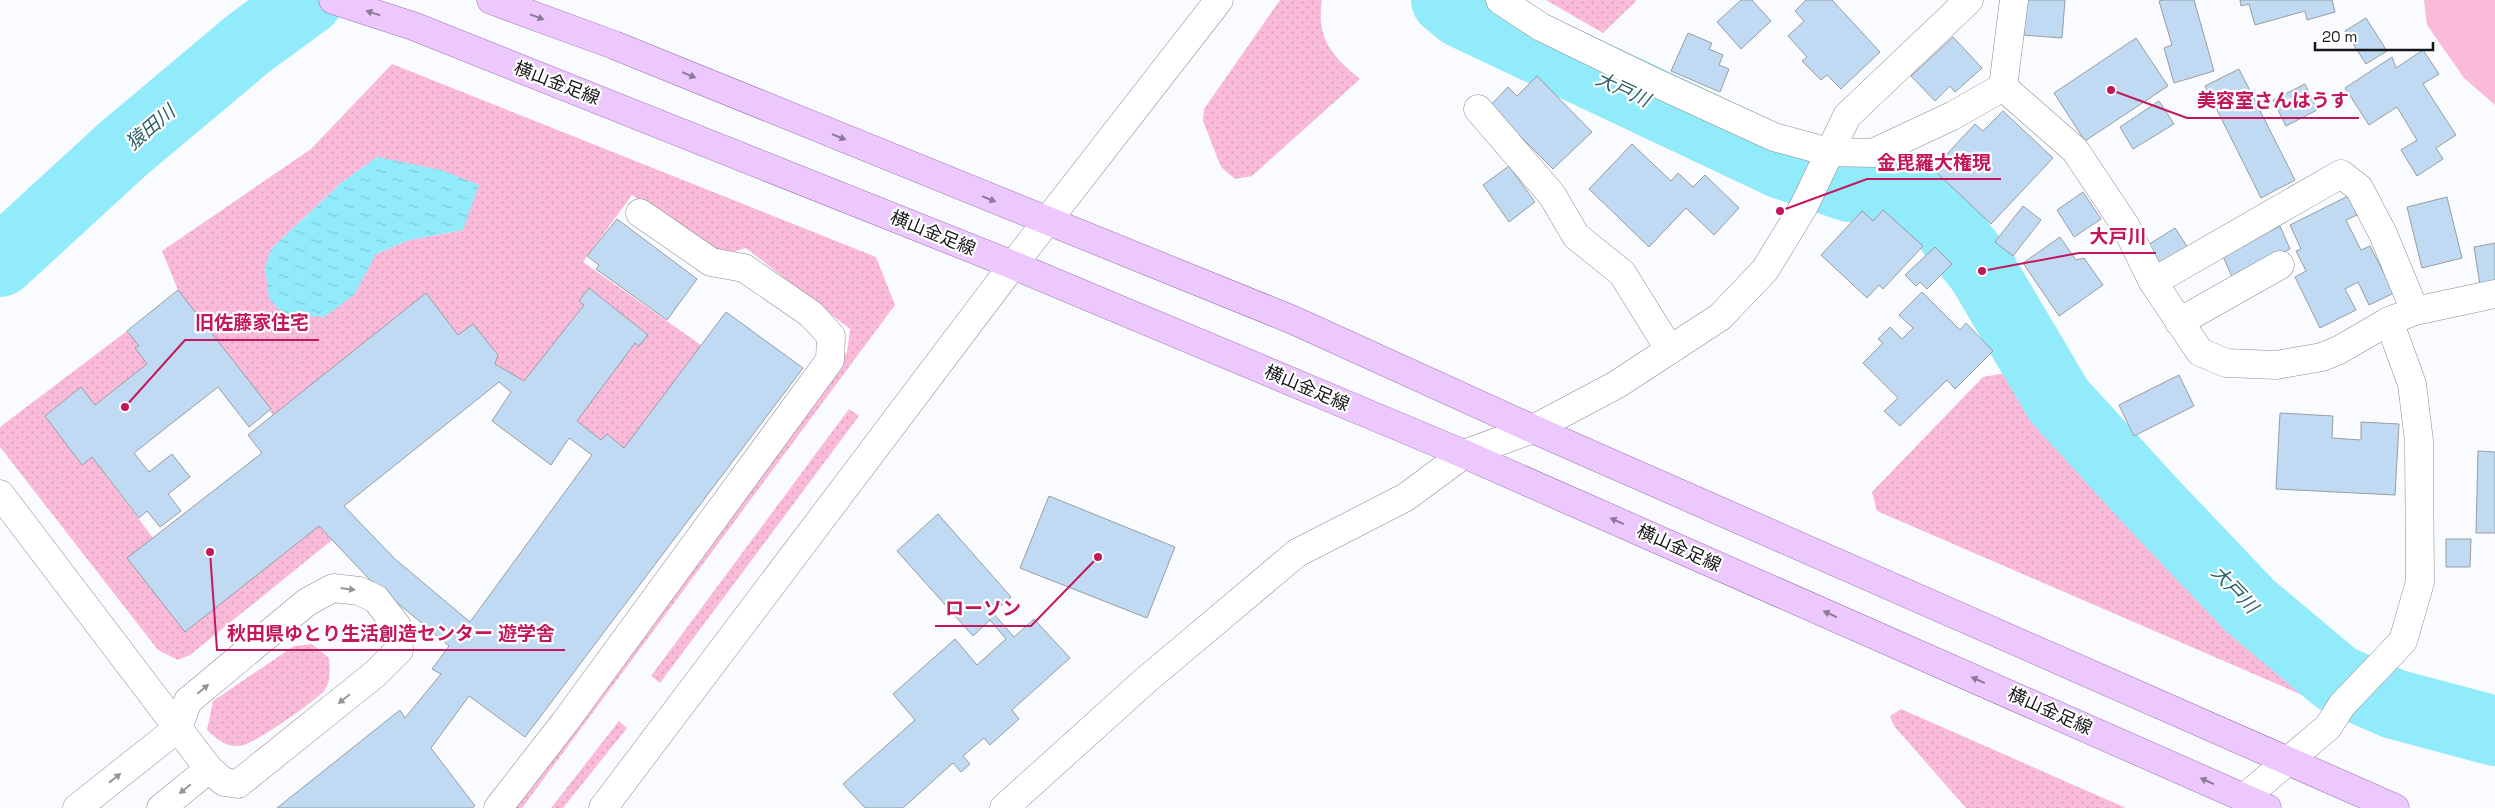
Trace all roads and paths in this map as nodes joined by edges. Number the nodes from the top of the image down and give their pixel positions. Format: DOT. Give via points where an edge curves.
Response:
graph roads {
  1 [pos="333,0"];
  2 [pos="491,0"];
  3 [pos="1219,0"];
  4 [pos="1500,0"];
  5 [pos="1969,0"];
  6 [pos="2014,0"];
  7 [pos="2003,87"];
  8 [pos="1478,109"];
  9 [pos="1828,154"];
  10 [pos="640,213"];
  11 [pos="1046,222"];
  12 [pos="1013,265"];
  13 [pos="2280,265"];
  14 [pos="2153,282"];
  15 [pos="2495,294"];
  16 [pos="2415,311"];
  17 [pos="2389,321"];
  18 [pos="2179,322"];
  19 [pos="1670,350"];
  20 [pos="1533,429"];
  21 [pos="1464,454"];
  22 [pos="0,494"];
  23 [pos="178,728"];
  24 [pos="2287,762"];
  25 [pos="209,769"];
  26 [pos="2256,803"];
  27 [pos="77,808"];
  28 [pos="161,808"];
  29 [pos="498,808"];
  30 [pos="603,808"];
  31 [pos="1004,808"];
  32 [pos="2395,808"];
  12 -- 1 [label="main road, 横山金足線, one-way" via="413,26"];
  2 -- 11 [label="main road, one-way" via="614,45"];
  3 -- 11 [label="street"];
  4 -- 9 [label="street" via="1541,26 1669,89 1774,137"];
  5 -- 9 [label="street" via="1847,116"];
  6 -- 7 [label="street"];
  7 -- 9 [label="street" via="1952,116 1873,153"];
  7 -- 14 [label="street" via="2075,150 2125,226"];
  8 -- 19 [label="street" via="1552,195 1576,236 1622,273"];
  9 -- 19 [label="street" via="1804,206 1765,270 1720,317"];
  10 -- 29 [label="street" via="711,262 744,268 811,314 831,336 830,360"];
  11 -- 12 [label="street"];
  11 -- 20 [label="main road" via="1293,320"];
  12 -- 21 [label="main road, 横山金足線"];
  12 -- 30 [label="street"];
  13 -- 18 [label="street"];
  14 -- 16 [label="street" via="2341,174 2359,188 2383,234"];
  14 -- 18 [label="street"];
  15 -- 16 [label="street"];
  16 -- 17 [label="street"];
  17 -- 18 [label="street" via="2339,350 2276,365 2226,363 2200,352"];
  17 -- 24 [label="street" via="2412,384 2418,432 2420,582 2403,641 2342,705 2328,726"];
  19 -- 20 [label="street" via="1616,385"];
  20 -- 21 [label="street"];
  20 -- 24 [label="main road"];
  26 -- 21 [label="main road, 横山金足線, one-way"];
  21 -- 31 [label="street" via="1406,497 1297,553 1146,680"];
  22 -- 23 [label="street"];
  23 -- 25 [label="street"];
  23 -- 25 [label="street, one-way" via="188,701 307,602 333,588 359,591 376,599 397,626 399,650 376,674 238,784 224,782"];
  27 -- 23 [label="street, one-way"];
  24 -- 26 [label="street"];
  24 -- 32 [label="main road"];
  25 -- 28 [label="street, one-way"];
}
